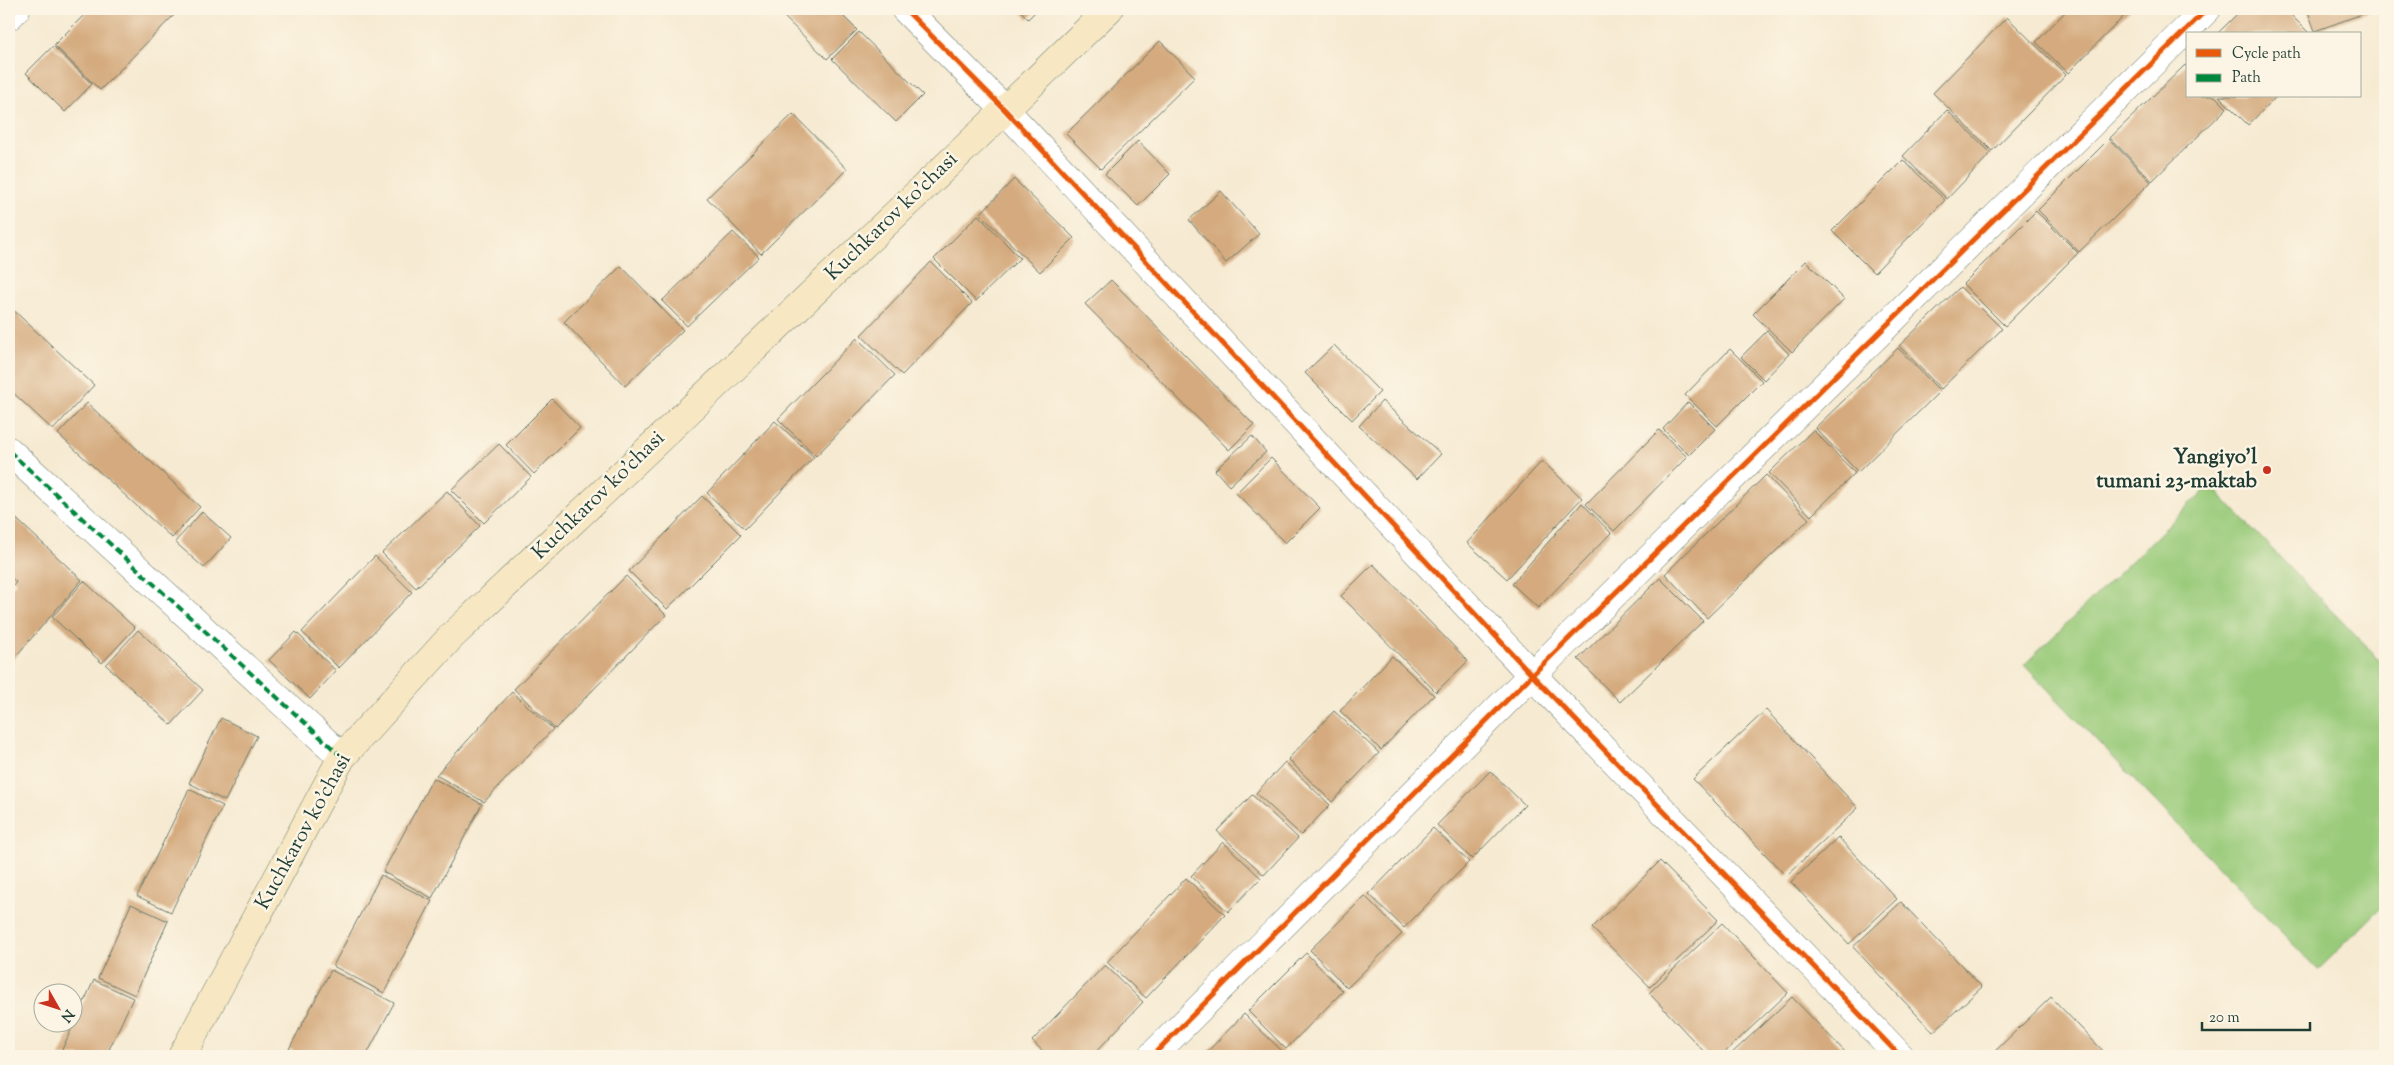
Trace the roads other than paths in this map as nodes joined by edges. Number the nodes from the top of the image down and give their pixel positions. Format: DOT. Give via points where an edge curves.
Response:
graph roads {
  1 [pos="16,9"];
  2 [pos="905,9"];
  3 [pos="1109,9"];
  4 [pos="2207,9"];
  5 [pos="9,16"];
  6 [pos="1005,110"];
  7 [pos="9,451"];
  8 [pos="1532,675"];
  9 [pos="342,757"];
  10 [pos="182,1056"];
  11 [pos="1152,1056"];
  12 [pos="1900,1056"];
  1 -- 5 [label="street"];
  2 -- 6 [label="street"];
  3 -- 6 [label="main road, Kuchkarov ko'chasi"];
  4 -- 8 [label="street"];
  6 -- 8 [label="street"];
  6 -- 9 [label="main road, Kuchkarov ko'chasi" via="450,638"];
  7 -- 9 [label="street"];
  8 -- 11 [label="street"];
  8 -- 12 [label="street"];
  9 -- 10 [label="main road, Kuchkarov ko'chasi"];
}
